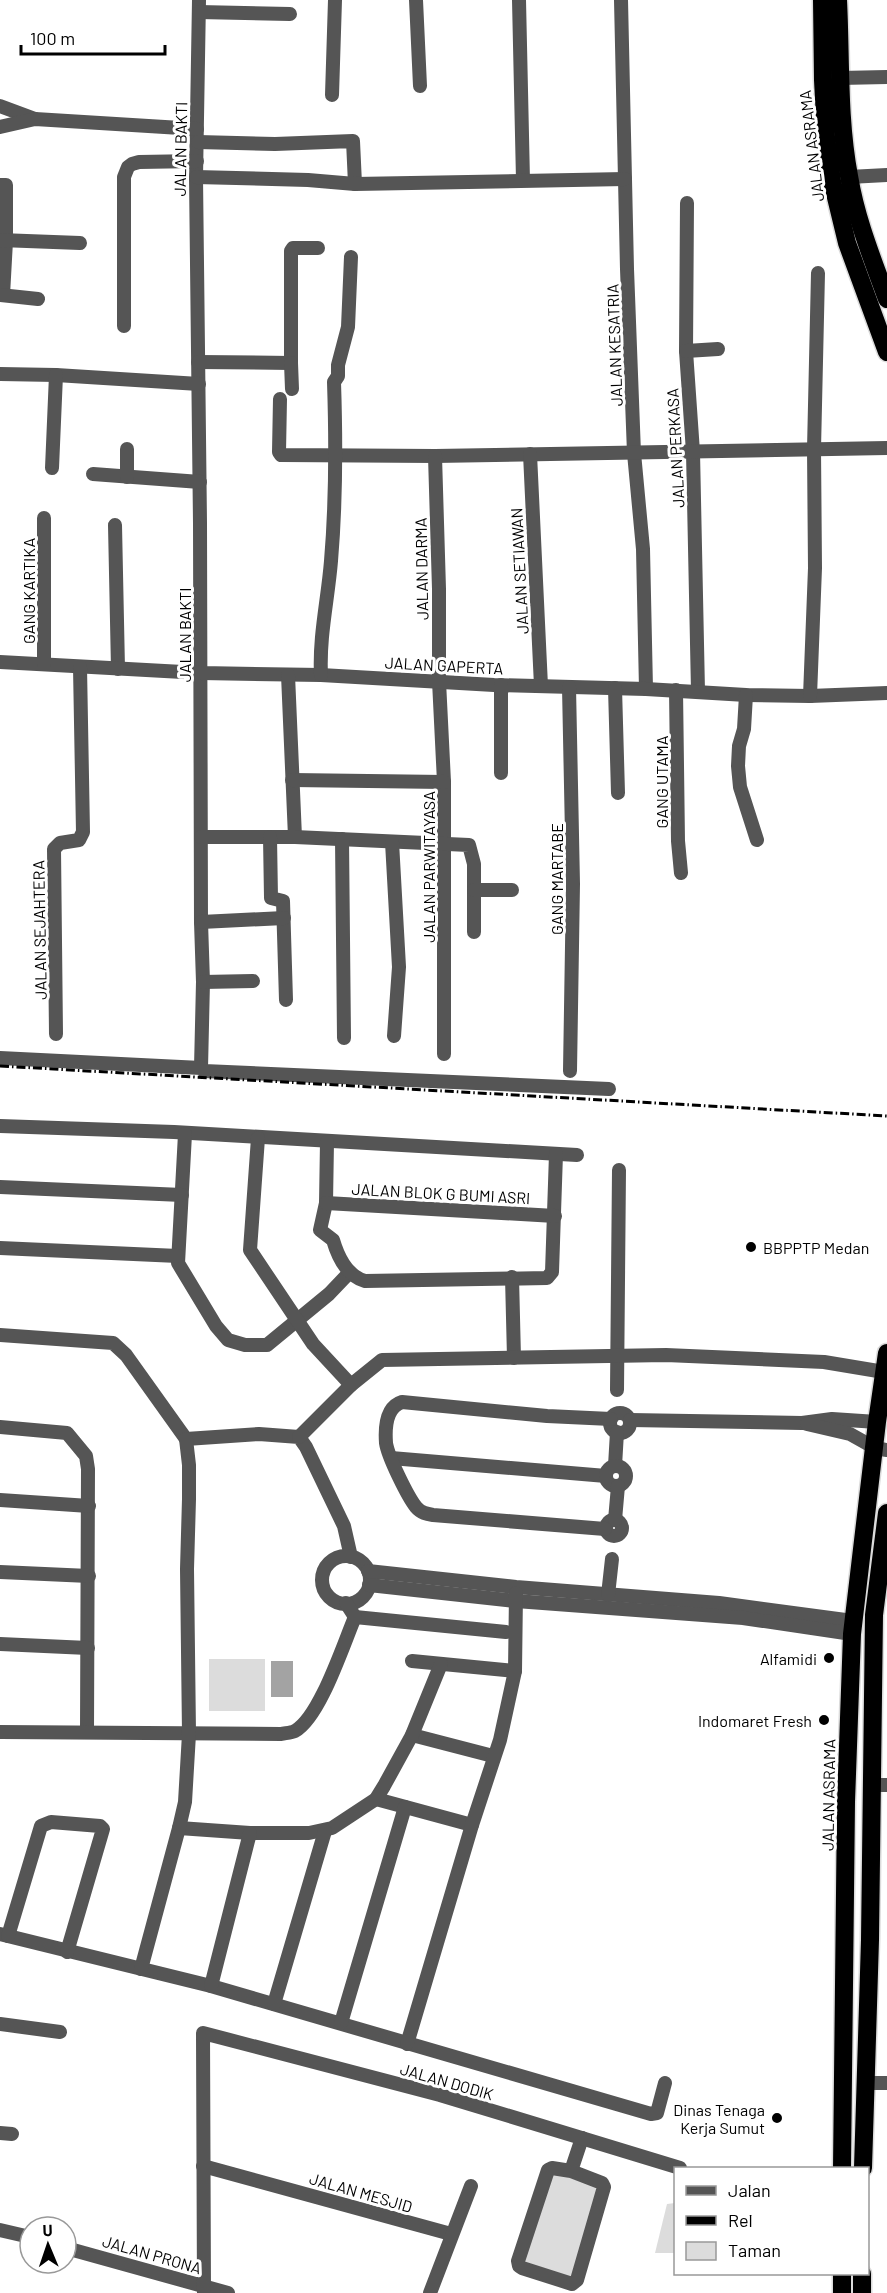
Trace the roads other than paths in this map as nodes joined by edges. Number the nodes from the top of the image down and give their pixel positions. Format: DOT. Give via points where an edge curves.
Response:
graph roads {
  1 [pos="335,0"];
  2 [pos="416,0"];
  3 [pos="519,0"];
  4 [pos="621,0"];
  5 [pos="822,0"];
  6 [pos="838,0"];
  7 [pos="199,6"];
  8 [pos="290,14"];
  9 [pos="887,77"];
  10 [pos="840,78"];
  11 [pos="420,86"];
  12 [pos="332,95"];
  13 [pos="0,106"];
  14 [pos="35,118"];
  15 [pos="0,127"];
  16 [pos="197,135"];
  17 [pos="197,161"];
  18 [pos="887,175"];
  19 [pos="196,177"];
  20 [pos="849,177"];
  21 [pos="625,179"];
  22 [pos="523,180"];
  23 [pos="355,184"];
  24 [pos="3,185"];
  25 [pos="687,203"];
  26 [pos="3,241"];
  27 [pos="80,243"];
  28 [pos="318,248"];
  29 [pos="351,257"];
  30 [pos="818,273"];
  31 [pos="886,294"];
  32 [pos="1,295"];
  33 [pos="38,299"];
  34 [pos="124,326"];
  35 [pos="718,349"];
  36 [pos="686,351"];
  37 [pos="887,352"];
  38 [pos="198,362"];
  39 [pos="291,363"];
  40 [pos="0,374"];
  41 [pos="56,375"];
  42 [pos="199,384"];
  43 [pos="291,389"];
  44 [pos="280,399"];
  45 [pos="887,447"];
  46 [pos="127,449"];
  47 [pos="814,449"];
  48 [pos="693,452"];
  49 [pos="634,453"];
  50 [pos="530,454"];
  51 [pos="335,456"];
  52 [pos="435,456"];
  53 [pos="52,468"];
  54 [pos="93,474"];
  55 [pos="126,477"];
  56 [pos="200,482"];
  57 [pos="44,518"];
  58 [pos="115,525"];
  59 [pos="0,662"];
  60 [pos="44,664"];
  61 [pos="80,667"];
  62 [pos="117,669"];
  63 [pos="201,673"];
  64 [pos="288,675"];
  65 [pos="321,675"];
  66 [pos="439,681"];
  67 [pos="501,685"];
  68 [pos="541,686"];
  69 [pos="569,687"];
  70 [pos="615,688"];
  71 [pos="646,689"];
  72 [pos="676,690"];
  73 [pos="698,691"];
  74 [pos="887,693"];
  75 [pos="750,695"];
  76 [pos="810,696"];
  77 [pos="501,773"];
  78 [pos="292,780"];
  79 [pos="444,782"];
  80 [pos="618,794"];
  81 [pos="201,837"];
  82 [pos="270,837"];
  83 [pos="296,837"];
  84 [pos="342,839"];
  85 [pos="757,840"];
  86 [pos="392,842"];
  87 [pos="444,844"];
  88 [pos="681,873"];
  89 [pos="474,890"];
  90 [pos="512,890"];
  91 [pos="284,918"];
  92 [pos="201,922"];
  93 [pos="474,932"];
  94 [pos="253,981"];
  95 [pos="203,982"];
  96 [pos="286,1000"];
  97 [pos="56,1034"];
  98 [pos="394,1036"];
  99 [pos="344,1038"];
  100 [pos="444,1054"];
  101 [pos="0,1058"];
  102 [pos="201,1068"];
  103 [pos="570,1071"];
  104 [pos="609,1089"];
  105 [pos="0,1126"];
  106 [pos="185,1134"];
  107 [pos="258,1138"];
  108 [pos="327,1142"];
  109 [pos="556,1154"];
  110 [pos="577,1155"];
  111 [pos="619,1170"];
  112 [pos="0,1187"];
  113 [pos="182,1195"];
  114 [pos="326,1203"];
  115 [pos="555,1216"];
  116 [pos="0,1248"];
  117 [pos="178,1256"];
  118 [pos="350,1272"];
  119 [pos="512,1277"];
  120 [pos="298,1321"];
  121 [pos="0,1335"];
  122 [pos="887,1353"];
  123 [pos="616,1356"];
  124 [pos="514,1358"];
  125 [pos="875,1370"];
  126 [pos="351,1385"];
  127 [pos="617,1390"];
  128 [pos="877,1422"];
  129 [pos="614,1425"];
  130 [pos="0,1427"];
  131 [pos="851,1427"];
  132 [pos="299,1437"];
  133 [pos="186,1439"];
  134 [pos="881,1449"];
  135 [pos="391,1458"];
  136 [pos="611,1471"];
  137 [pos="0,1500"];
  138 [pos="89,1506"];
  139 [pos="887,1513"];
  140 [pos="885,1546"];
  141 [pos="351,1557"];
  142 [pos="612,1559"];
  143 [pos="0,1572"];
  144 [pos="89,1576"];
  145 [pos="369,1578"];
  146 [pos="516,1594"];
  147 [pos="608,1595"];
  148 [pos="346,1603"];
  149 [pos="744,1612"];
  150 [pos="880,1616"];
  151 [pos="355,1617"];
  152 [pos="853,1628"];
  153 [pos="506,1632"];
  154 [pos="0,1644"];
  155 [pos="88,1648"];
  156 [pos="412,1661"];
  157 [pos="441,1664"];
  158 [pos="515,1671"];
  159 [pos="87,1731"];
  160 [pos="0,1732"];
  161 [pos="189,1734"];
  162 [pos="412,1735"];
  163 [pos="493,1756"];
  164 [pos="879,1785"];
  165 [pos="375,1799"];
  166 [pos="405,1807"];
  167 [pos="472,1825"];
  168 [pos="180,1828"];
  169 [pos="325,1831"];
  170 [pos="250,1833"];
  171 [pos="4,1935"];
  172 [pos="68,1952"];
  173 [pos="141,1969"];
  174 [pos="211,1986"];
  175 [pos="274,2004"];
  176 [pos="341,2023"];
  177 [pos="0,2024"];
  178 [pos="60,2032"];
  179 [pos="407,2044"];
  180 [pos="665,2083"];
  181 [pos="867,2083"];
  182 [pos="887,2083"];
  183 [pos="582,2138"];
  184 [pos="203,2166"];
  185 [pos="674,2167"];
  186 [pos="842,2167"];
  187 [pos="863,2167"];
  188 [pos="571,2171"];
  189 [pos="471,2186"];
  190 [pos="0,2230"];
  191 [pos="18,2234"];
  192 [pos="451,2234"];
  193 [pos="78,2252"];
  194 [pos="842,2275"];
  195 [pos="862,2275"];
  196 [pos="570,2288"];
  197 [pos="204,2289"];
  198 [pos="228,2293"];
  199 [pos="430,2293"];
  200 [pos="842,2293"];
  201 [pos="862,2293"];
  1 -- 12 [label="street"];
  2 -- 11 [label="street"];
  3 -- 22 [label="street"];
  4 -- 21 [label="street, JALAN KESATRIA"];
  5 -- 37 [label="highway, JALAN ASRAMA" via="832,181 847,243"];
  6 -- 10 [label="highway, JALAN ASRAMA"];
  7 -- 8 [label="street"];
  7 -- 16 [label="street, JALAN BAKTI"];
  9 -- 10 [label="street"];
  10 -- 20 [label="highway, JALAN ASRAMA"];
  13 -- 14 [label="street"];
  14 -- 15 [label="street"];
  14 -- 16 [label="street"];
  16 -- 17 [label="street, JALAN BAKTI"];
  16 -- 23 [label="street" via="275,144 353,141"];
  17 -- 19 [label="street, JALAN BAKTI"];
  17 -- 34 [label="street" via="139,162 126,170"];
  18 -- 20 [label="street"];
  19 -- 23 [label="street"];
  19 -- 38 [label="street, JALAN BAKTI"];
  20 -- 31 [label="highway, JALAN ASRAMA" via="864,239"];
  21 -- 22 [label="street"];
  21 -- 49 [label="street, JALAN KESATRIA"];
  22 -- 23 [label="street"];
  24 -- 26 [label="street"];
  25 -- 36 [label="street, JALAN PERKASA"];
  26 -- 27 [label="street"];
  26 -- 32 [label="street"];
  28 -- 39 [label="street" via="291,251"];
  29 -- 51 [label="street" via="348,327 334,382"];
  30 -- 47 [label="street"];
  32 -- 33 [label="street"];
  35 -- 36 [label="street"];
  36 -- 48 [label="street, JALAN PERKASA"];
  38 -- 39 [label="street"];
  38 -- 42 [label="street, JALAN BAKTI"];
  39 -- 43 [label="street"];
  40 -- 41 [label="street"];
  41 -- 42 [label="street"];
  41 -- 53 [label="street"];
  42 -- 56 [label="street, JALAN BAKTI"];
  44 -- 51 [label="street" via="280,454"];
  45 -- 47 [label="street"];
  46 -- 55 [label="street"];
  47 -- 48 [label="street"];
  47 -- 76 [label="street"];
  48 -- 49 [label="street"];
  48 -- 73 [label="street, JALAN PERKASA"];
  49 -- 50 [label="street"];
  49 -- 71 [label="street, JALAN KESATRIA" via="643,549"];
  50 -- 52 [label="street"];
  50 -- 68 [label="street, JALAN SETIAWAN"];
  51 -- 52 [label="street"];
  51 -- 65 [label="street"];
  52 -- 66 [label="street, JALAN DARMA"];
  54 -- 55 [label="street"];
  55 -- 56 [label="street"];
  56 -- 63 [label="street, JALAN BAKTI"];
  57 -- 60 [label="street, GANG KARTIKA"];
  58 -- 62 [label="street"];
  59 -- 60 [label="street, JALAN GAPERTA"];
  60 -- 61 [label="street, JALAN GAPERTA"];
  61 -- 62 [label="street, JALAN GAPERTA"];
  61 -- 97 [label="street, JALAN SEJAHTERA" via="83,835 54,849"];
  62 -- 63 [label="street, JALAN GAPERTA"];
  63 -- 64 [label="street, JALAN GAPERTA"];
  63 -- 81 [label="street, JALAN BAKTI"];
  64 -- 65 [label="street, JALAN GAPERTA"];
  64 -- 78 [label="street"];
  65 -- 66 [label="street, JALAN GAPERTA"];
  66 -- 67 [label="street, JALAN GAPERTA"];
  66 -- 79 [label="street, JALAN PARWITAYASA"];
  67 -- 68 [label="street, JALAN GAPERTA"];
  67 -- 77 [label="street"];
  68 -- 69 [label="street, JALAN GAPERTA"];
  69 -- 70 [label="street, JALAN GAPERTA"];
  69 -- 103 [label="street, GANG MARTABE" via="573,884"];
  70 -- 71 [label="street, JALAN GAPERTA"];
  70 -- 80 [label="street"];
  71 -- 72 [label="street, JALAN GAPERTA"];
  72 -- 73 [label="street, JALAN GAPERTA"];
  72 -- 88 [label="street, GANG UTAMA"];
  73 -- 75 [label="street, JALAN GAPERTA"];
  74 -- 76 [label="street, JALAN GAPERTA"];
  75 -- 76 [label="street, JALAN GAPERTA"];
  75 -- 85 [label="street" via="738,766 740,787"];
  78 -- 79 [label="street"];
  78 -- 83 [label="street"];
  79 -- 87 [label="street, JALAN PARWITAYASA"];
  81 -- 82 [label="street"];
  81 -- 92 [label="street, JALAN BAKTI"];
  82 -- 83 [label="street"];
  82 -- 91 [label="street" via="271,898 283,900"];
  83 -- 84 [label="street"];
  84 -- 86 [label="street"];
  84 -- 99 [label="street"];
  86 -- 87 [label="street"];
  86 -- 98 [label="street" via="399,967"];
  87 -- 89 [label="street" via="471,846"];
  87 -- 100 [label="street, JALAN PARWITAYASA"];
  89 -- 90 [label="street"];
  89 -- 93 [label="street"];
  91 -- 92 [label="street"];
  91 -- 96 [label="street"];
  92 -- 95 [label="street, JALAN BAKTI"];
  94 -- 95 [label="street"];
  95 -- 102 [label="street, JALAN BAKTI"];
  101 -- 102 [label="street"];
  102 -- 104 [label="street"];
  105 -- 106 [label="street"];
  106 -- 107 [label="street"];
  106 -- 113 [label="street"];
  107 -- 108 [label="street"];
  107 -- 120 [label="street" via="250,1250"];
  108 -- 109 [label="street"];
  108 -- 114 [label="street"];
  109 -- 110 [label="street"];
  109 -- 115 [label="street"];
  111 -- 123 [label="street"];
  112 -- 113 [label="street"];
  113 -- 117 [label="street"];
  114 -- 115 [label="street, JALAN BLOK G BUMI ASRI"];
  114 -- 118 [label="street" via="320,1230 333,1240 335,1252"];
  115 -- 119 [label="street" via="552,1272 544,1279"];
  116 -- 117 [label="street"];
  117 -- 120 [label="street" via="181,1268 228,1340 267,1345"];
  118 -- 119 [label="street" via="365,1281"];
  118 -- 120 [label="street"];
  119 -- 124 [label="street"];
  120 -- 126 [label="street" via="313,1344"];
  121 -- 133 [label="street" via="113,1343 126,1354"];
  122 -- 125 [label="highway, JALAN ASRAMA"];
  123 -- 124 [label="street"];
  123 -- 125 [label="street" via="824,1362"];
  123 -- 127 [label="street"];
  124 -- 126 [label="street" via="382,1360"];
  125 -- 128 [label="highway, JALAN ASRAMA"];
  126 -- 132 [label="street"];
  128 -- 131 [label="street"];
  128 -- 134 [label="highway, JALAN ASRAMA"];
  129 -- 131 [label="street" via="627,1430 630,1420 802,1423 832,1419"];
  129 -- 135 [label="street" via="402,1402 392,1407 388,1416 386,1443"];
  129 -- 136 [label="street"];
  130 -- 138 [label="street" via="57,1430 71,1436 86,1456"];
  131 -- 134 [label="street"];
  132 -- 133 [label="street" via="259,1434"];
  132 -- 141 [label="street" via="344,1526"];
  133 -- 161 [label="street"];
  134 -- 152 [label="highway, JALAN ASRAMA"];
  135 -- 136 [label="street"];
  135 -- 136 [label="street" via="417,1509 427,1514 610,1524 618,1486 626,1475 624,1470"];
  137 -- 138 [label="street"];
  138 -- 144 [label="street"];
  139 -- 140 [label="highway"];
  140 -- 150 [label="highway"];
  141 -- 145 [label="street" via="358,1559"];
  141 -- 148 [label="street" via="335,1558 322,1577 326,1593"];
  142 -- 147 [label="street"];
  143 -- 144 [label="street"];
  144 -- 155 [label="street"];
  145 -- 146 [label="street"];
  145 -- 148 [label="street" via="361,1598"];
  146 -- 147 [label="street"];
  146 -- 149 [label="street"];
  146 -- 158 [label="street"];
  147 -- 149 [label="street"];
  148 -- 151 [label="street"];
  149 -- 152 [label="street"];
  150 -- 164 [label="highway"];
  151 -- 153 [label="street"];
  151 -- 161 [label="street" via="318,1705 295,1731"];
  152 -- 186 [label="highway, JALAN ASRAMA" via="846,1802"];
  154 -- 155 [label="street"];
  155 -- 159 [label="street"];
  156 -- 157 [label="street"];
  157 -- 158 [label="street"];
  157 -- 162 [label="street"];
  158 -- 163 [label="street"];
  159 -- 160 [label="street"];
  159 -- 161 [label="street"];
  161 -- 168 [label="street"];
  162 -- 163 [label="street"];
  162 -- 165 [label="street"];
  163 -- 167 [label="street"];
  164 -- 181 [label="highway"];
  165 -- 166 [label="street"];
  165 -- 169 [label="street"];
  166 -- 167 [label="street"];
  166 -- 176 [label="street"];
  167 -- 179 [label="street"];
  168 -- 170 [label="street"];
  168 -- 173 [label="street"];
  169 -- 170 [label="street"];
  169 -- 175 [label="street"];
  170 -- 174 [label="street"];
  171 -- 172 [label="street"];
  171 -- 172 [label="street" via="41,1826 51,1822 100,1826 103,1829"];
  172 -- 173 [label="street"];
  173 -- 174 [label="street"];
  174 -- 175 [label="street"];
  175 -- 176 [label="street"];
  176 -- 179 [label="street"];
  177 -- 178 [label="street"];
  179 -- 180 [label="street" via="651,2114 657,2113"];
  181 -- 182 [label="street"];
  181 -- 187 [label="highway"];
  183 -- 184 [label="street, JALAN DODIK" via="440,2095 203,2033"];
  183 -- 185 [label="street, JALAN DODIK"];
  183 -- 188 [label="street"];
  184 -- 192 [label="street, JALAN MESJID"];
  184 -- 197 [label="street"];
  188 -- 196 [label="street" via="604,2187 577,2280"];
  188 -- 196 [label="street" via="548,2170 518,2264"];
  189 -- 192 [label="street"];
  190 -- 191 [label="street"];
  192 -- 199 [label="street"];
  193 -- 197 [label="street, JALAN PRONA"];
  194 -- 200 [label="highway"];
  195 -- 201 [label="highway"];
  197 -- 198 [label="street, JALAN PRONA"];
}
